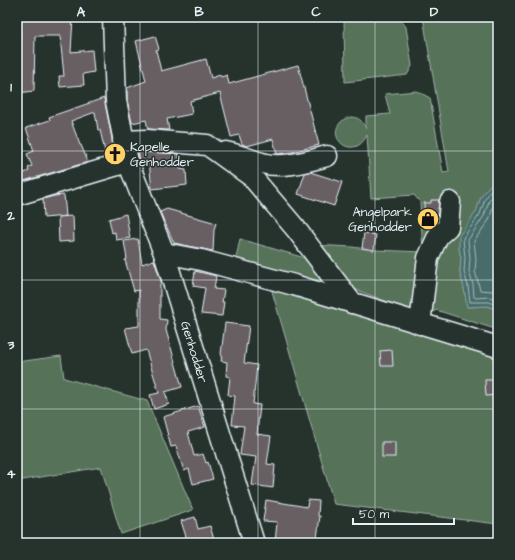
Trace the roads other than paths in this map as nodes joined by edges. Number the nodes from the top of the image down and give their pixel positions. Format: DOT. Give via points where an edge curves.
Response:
graph roads {
  1 [pos="113,17"];
  2 [pos="123,141"];
  3 [pos="213,150"];
  4 [pos="327,156"];
  5 [pos="128,162"];
  6 [pos="17,195"];
  7 [pos="450,202"];
  8 [pos="164,253"];
  9 [pos="352,303"];
  10 [pos="420,324"];
  11 [pos="498,347"];
  12 [pos="254,543"];
  1 -- 2 [label="street, Genhodder" via="116,101"];
  2 -- 3 [label="street" via="147,140 207,145"];
  2 -- 5 [label="street, Genhodder"];
  3 -- 4 [label="street" via="229,152 263,164 277,165"];
  3 -- 9 [label="street" via="252,177 296,229"];
  5 -- 6 [label="street"];
  5 -- 8 [label="street, Genhodder"];
  7 -- 10 [label="street" via="448,227 438,236 428,258"];
  8 -- 9 [label="street" via="236,269"];
  8 -- 12 [label="street, Genhodder"];
  9 -- 10 [label="street"];
  10 -- 11 [label="street"];
}
